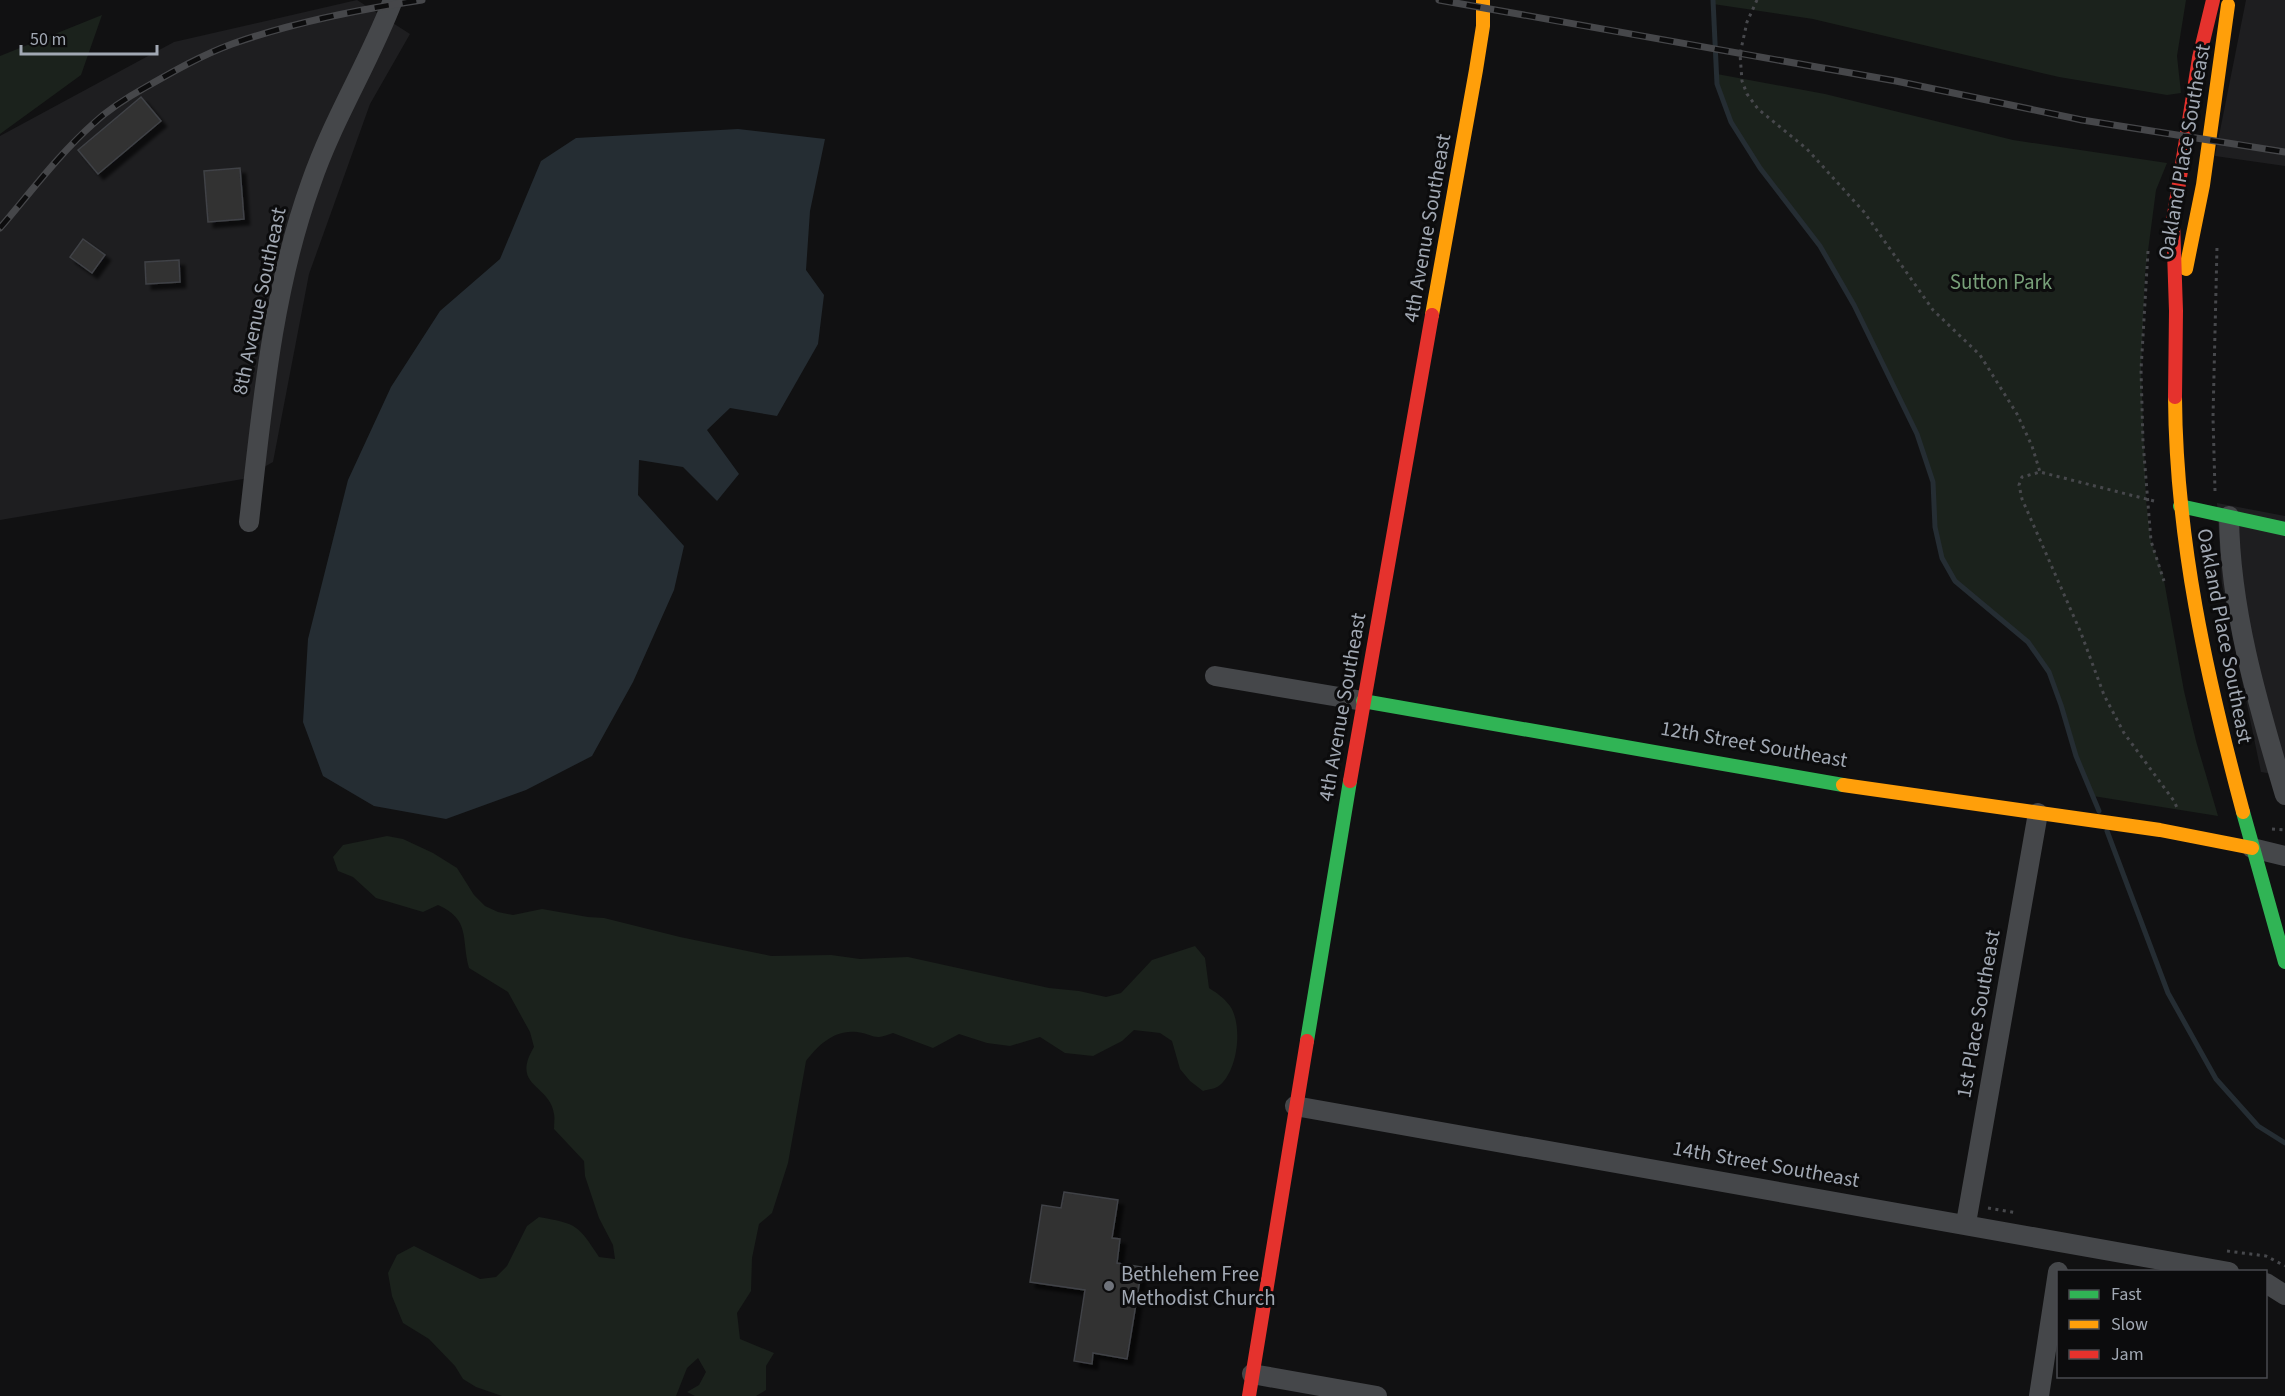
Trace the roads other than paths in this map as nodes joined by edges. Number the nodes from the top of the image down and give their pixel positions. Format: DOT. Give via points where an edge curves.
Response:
graph roads {
  1 [pos="393,0"];
  2 [pos="1483,0"];
  3 [pos="2213,0"];
  4 [pos="2229,0"];
  5 [pos="2176,311"];
  6 [pos="2180,506"];
  7 [pos="2229,516"];
  8 [pos="249,522"];
  9 [pos="2285,529"];
  10 [pos="1215,676"];
  11 [pos="1364,701"];
  12 [pos="2285,795"];
  13 [pos="2038,813"];
  14 [pos="2252,848"];
  15 [pos="2285,856"];
  16 [pos="2285,962"];
  17 [pos="1295,1106"];
  18 [pos="1966,1223"];
  19 [pos="2063,1242"];
  20 [pos="2059,1270"];
  21 [pos="2218,1270"];
  22 [pos="2057,1284"];
  23 [pos="2267,1284"];
  24 [pos="2285,1295"];
  25 [pos="1252,1374"];
  26 [pos="1249,1396"];
  27 [pos="1377,1396"];
  28 [pos="2038,1396"];
  1 -- 8 [label="street, 8th Avenue Southeast" via="322,152 294,234 264,381"];
  2 -- 11 [label="street, 4th Avenue Southeast" via="1483,26"];
  3 -- 5 [label="street, Oakland Place Southeast" via="2199,58 2173,221"];
  4 -- 5 [label="street, Oakland Place Southeast" via="2203,185"];
  5 -- 6 [label="street, Oakland Place Southeast"];
  6 -- 7 [label="street"];
  6 -- 14 [label="street, Oakland Place Southeast" via="2205,664"];
  7 -- 9 [label="street"];
  7 -- 12 [label="street" via="2229,545 2243,637"];
  10 -- 11 [label="street, 12th Street Southeast"];
  11 -- 13 [label="street, 12th Street Southeast" via="1838,784"];
  11 -- 17 [label="street, 4th Avenue Southeast"];
  13 -- 14 [label="street, 12th Street Southeast"];
  13 -- 18 [label="street, 1st Place Southeast"];
  14 -- 15 [label="street, 12th Street Southeast"];
  14 -- 16 [label="street, Oakland Place Southeast"];
  17 -- 18 [label="street, 14th Street Southeast"];
  17 -- 25 [label="street, 4th Avenue Southeast"];
  18 -- 19 [label="street, 14th Street Southeast"];
  19 -- 20 [label="street"];
  19 -- 21 [label="street, 14th Street Southeast"];
  22 -- 28 [label="street"];
  23 -- 24 [label="street"];
  25 -- 26 [label="street, 4th Avenue Southeast"];
  25 -- 27 [label="street"];
}
